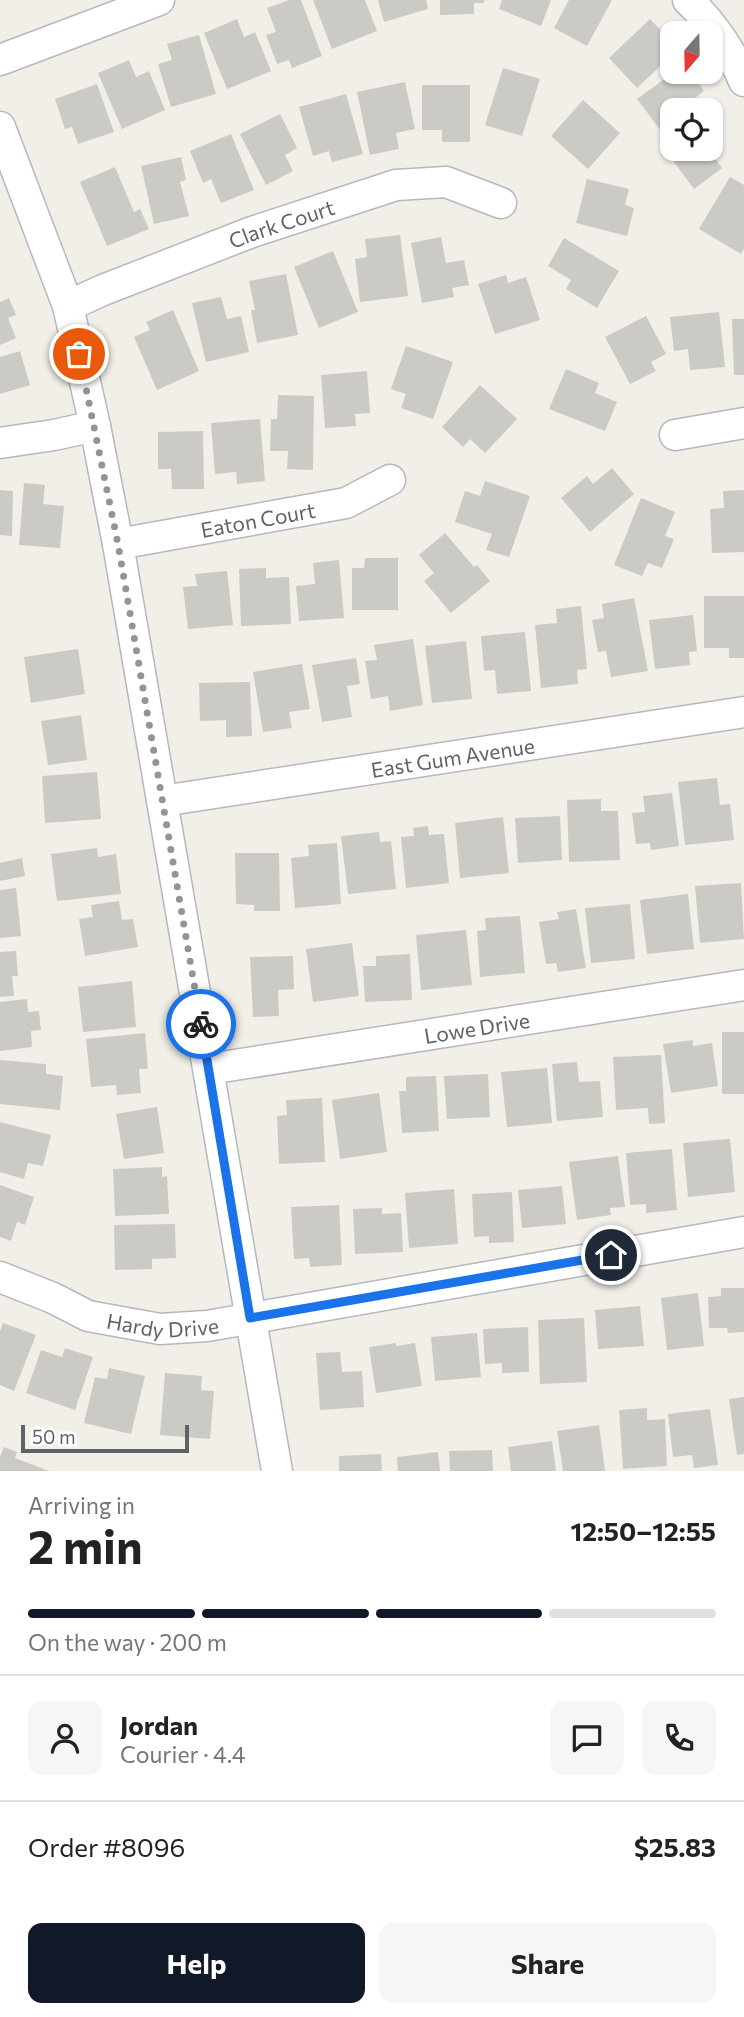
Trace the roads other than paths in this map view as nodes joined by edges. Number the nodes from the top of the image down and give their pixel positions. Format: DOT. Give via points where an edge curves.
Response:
graph roads {
  1 [pos="159,0"];
  2 [pos="688,0"];
  3 [pos="0,60"];
  4 [pos="744,80"];
  5 [pos="0,127"];
  6 [pos="501,203"];
  7 [pos="68,306"];
  8 [pos="744,423"];
  9 [pos="95,426"];
  10 [pos="675,435"];
  11 [pos="0,443"];
  12 [pos="390,480"];
  13 [pos="118,544"];
  14 [pos="744,712"];
  15 [pos="162,801"];
  16 [pos="744,985"];
  17 [pos="209,1069"];
  18 [pos="744,1232"];
  19 [pos="0,1278"];
  20 [pos="250,1318"];
  21 [pos="276,1471"];
  1 -- 3 [label="street"];
  2 -- 4 [label="street" via="728,49"];
  5 -- 7 [label="street"];
  6 -- 7 [label="street, Clark Court" via="446,182 396,185 252,232"];
  7 -- 9 [label="street"];
  8 -- 10 [label="street"];
  9 -- 11 [label="street"];
  9 -- 13 [label="street"];
  12 -- 13 [label="street, Eaton Court" via="346,503"];
  13 -- 15 [label="street"];
  14 -- 15 [label="street, East Gum Avenue"];
  15 -- 17 [label="street"];
  16 -- 17 [label="street, Lowe Drive"];
  17 -- 20 [label="street"];
  18 -- 20 [label="street, Hardy Drive"];
  19 -- 20 [label="street, Hardy Drive" via="88,1316 126,1324 160,1329"];
  20 -- 21 [label="street"];
}
